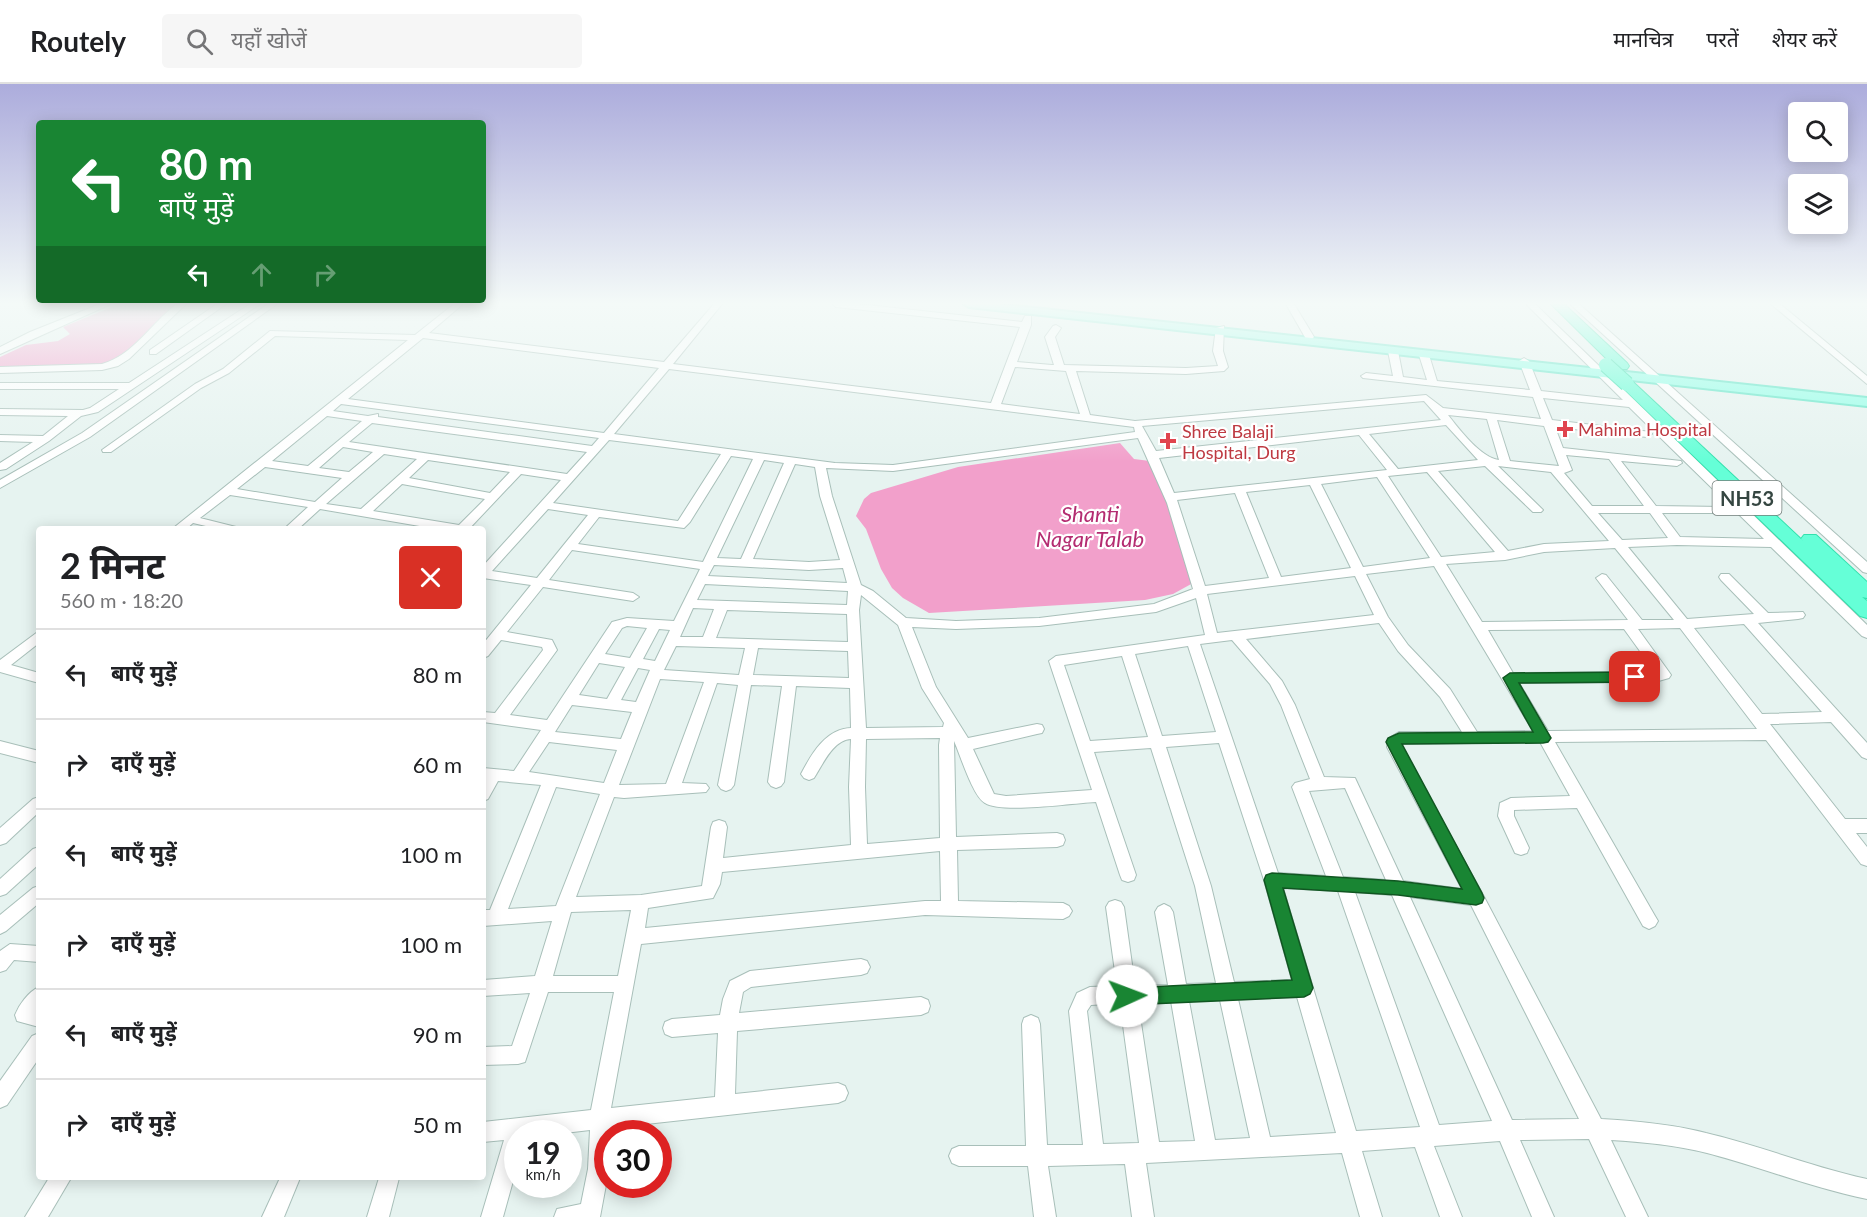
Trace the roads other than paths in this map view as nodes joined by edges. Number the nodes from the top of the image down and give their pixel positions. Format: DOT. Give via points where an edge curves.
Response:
graph roads {
  1 [pos="125,357"];
  2 [pos="174,357"];
  3 [pos="198,357"];
  4 [pos="244,357"];
  5 [pos="394,357"];
  6 [pos="581,357"];
  7 [pos="673,357"];
  8 [pos="1015,357"];
  9 [pos="1060,357"];
  10 [pos="1220,357"];
  11 [pos="1394,357"];
  12 [pos="1425,357"];
  13 [pos="1448,357"];
  14 [pos="1474,357"];
  15 [pos="1587,357"];
  16 [pos="1589,357"];
  17 [pos="1612,357"];
  18 [pos="1623,357"];
  19 [pos="1838,357"];
  20 [pos="1525,363"];
  21 [pos="1012,364"];
  22 [pos="664,367"];
  23 [pos="1065,368"];
  24 [pos="1600,369"];
  25 [pos="0,370"];
  26 [pos="1366,376"];
  27 [pos="1399,379"];
  28 [pos="1645,380"];
  29 [pos="1867,381"];
  30 [pos="1433,383"];
  31 [pos="0,386"];
  32 [pos="129,386"];
  33 [pos="155,387"];
  34 [pos="194,389"];
  35 [pos="1537,394"];
  36 [pos="1843,397"];
  37 [pos="1867,397"];
  38 [pos="340,401"];
  39 [pos="1867,402"];
  40 [pos="1483,404"];
  41 [pos="1631,404"];
  42 [pos="995,406"];
  43 [pos="385,407"];
  44 [pos="1440,411"];
  45 [pos="0,412"];
  46 [pos="78,413"];
  47 [pos="325,413"];
  48 [pos="1086,418"];
  49 [pos="370,419"];
  50 [pos="1447,422"];
  51 [pos="1546,422"];
  52 [pos="1138,429"];
  53 [pos="1361,431"];
  54 [pos="1647,434"];
  55 [pos="606,437"];
  56 [pos="0,438"];
  57 [pos="45,439"];
  58 [pos="341,444"];
  59 [pos="107,450"];
  60 [pos="595,450"];
  61 [pos="380,451"];
  62 [pos="1558,451"];
  63 [pos="727,454"];
  64 [pos="1153,454"];
  65 [pos="426,456"];
  66 [pos="1612,456"];
  67 [pos="759,458"];
  68 [pos="790,462"];
  69 [pos="1487,462"];
  70 [pos="263,463"];
  71 [pos="1505,463"];
  72 [pos="1677,463"];
  73 [pos="820,465"];
  74 [pos="2,467"];
  75 [pos="1429,467"];
  76 [pos="311,469"];
  77 [pos="1555,470"];
  78 [pos="519,471"];
  79 [pos="1394,471"];
  80 [pos="1380,473"];
  81 [pos="352,476"];
  82 [pos="570,478"];
  83 [pos="401,480"];
  84 [pos="1314,481"];
  85 [pos="0,485"];
  86 [pos="1239,489"];
  87 [pos="228,491"];
  88 [pos="493,496"];
  89 [pos="1169,497"];
  90 [pos="317,505"];
  91 [pos="546,505"];
  92 [pos="1589,509"];
  93 [pos="1651,509"];
  94 [pos="1537,510"];
  95 [pos="1723,510"];
  96 [pos="364,513"];
  97 [pos="596,513"];
  98 [pos="190,519"];
  99 [pos="182,526"];
  100 [pos="223,526"];
  101 [pos="293,526"];
  102 [pos="443,526"];
  103 [pos="464,526"];
  104 [pos="1677,541"];
  105 [pos="1617,543"];
  106 [pos="1773,543"];
  107 [pos="569,546"];
  108 [pos="1505,556"];
  109 [pos="1440,561"];
  110 [pos="708,563"];
  111 [pos="745,563"];
  112 [pos="847,564"];
  113 [pos="1867,569"];
  114 [pos="486,571"];
  115 [pos="1357,571"];
  116 [pos="486,574"];
  117 [pos="1725,576"];
  118 [pos="1602,578"];
  119 [pos="700,580"];
  120 [pos="1277,582"];
  121 [pos="540,583"];
  122 [pos="772,583"];
  123 [pos="855,587"];
  124 [pos="1201,591"];
  125 [pos="1867,592"];
  126 [pos="633,597"];
  127 [pos="688,604"];
  128 [pos="722,605"];
  129 [pos="764,607"];
  130 [pos="854,610"];
  131 [pos="1867,612"];
  132 [pos="1798,615"];
  133 [pos="1764,617"];
  134 [pos="1382,618"];
  135 [pos="1748,620"];
  136 [pos="904,622"];
  137 [pos="1683,624"];
  138 [pos="655,625"];
  139 [pos="1633,625"];
  140 [pos="678,626"];
  141 [pos="1480,627"];
  142 [pos="1867,633"];
  143 [pos="498,635"];
  144 [pos="1236,635"];
  145 [pos="36,638"];
  146 [pos="1212,638"];
  147 [pos="670,641"];
  148 [pos="708,642"];
  149 [pos="1193,642"];
  150 [pos="752,644"];
  151 [pos="854,647"];
  152 [pos="486,649"];
  153 [pos="1128,652"];
  154 [pos="595,658"];
  155 [pos="634,663"];
  156 [pos="657,670"];
  157 [pos="36,677"];
  158 [pos="712,678"];
  159 [pos="1510,678"];
  160 [pos="744,680"];
  161 [pos="790,681"];
  162 [pos="855,683"];
  163 [pos="568,699"];
  164 [pos="611,705"];
  165 [pos="640,708"];
  166 [pos="486,717"];
  167 [pos="1836,717"];
  168 [pos="499,719"];
  169 [pos="1758,719"];
  170 [pos="950,728"];
  171 [pos="1037,729"];
  172 [pos="547,731"];
  173 [pos="1770,734"];
  174 [pos="859,735"];
  175 [pos="1225,737"];
  176 [pos="1473,737"];
  177 [pos="1543,738"];
  178 [pos="1156,742"];
  179 [pos="626,745"];
  180 [pos="964,746"];
  181 [pos="0,747"];
  182 [pos="1085,747"];
  183 [pos="1867,753"];
  184 [pos="36,756"];
  185 [pos="488,774"];
  186 [pos="809,774"];
  187 [pos="518,777"];
  188 [pos="551,780"];
  189 [pos="776,783"];
  190 [pos="1319,783"];
  191 [pos="726,785"];
  192 [pos="701,788"];
  193 [pos="672,789"];
  194 [pos="608,790"];
  195 [pos="1101,795"];
  196 [pos="1581,802"];
  197 [pos="36,806"];
  198 [pos="1841,826"];
  199 [pos="1867,826"];
  200 [pos="719,827"];
  201 [pos="0,838"];
  202 [pos="1057,840"];
  203 [pos="950,843"];
  204 [pos="1521,848"];
  205 [pos="858,850"];
  206 [pos="36,857"];
  207 [pos="1867,859"];
  208 [pos="714,866"];
  209 [pos="1128,875"];
  210 [pos="1272,880"];
  211 [pos="1340,884"];
  212 [pos="1398,888"];
  213 [pos="0,889"];
  214 [pos="36,896"];
  215 [pos="1476,898"];
  216 [pos="641,902"];
  217 [pos="1115,907"];
  218 [pos="950,908"];
  219 [pos="563,909"];
  220 [pos="1063,911"];
  221 [pos="1164,912"];
  222 [pos="489,918"];
  223 [pos="1649,921"];
  224 [pos="0,926"];
  225 [pos="634,937"];
  226 [pos="36,954"];
  227 [pos="3,955"];
  228 [pos="861,967"];
  229 [pos="542,984"];
  230 [pos="625,984"];
  231 [pos="486,988"];
  232 [pos="1304,988"];
  233 [pos="1227,992"];
  234 [pos="1179,994"];
  235 [pos="1127,996"];
  236 [pos="36,1000"];
  237 [pos="921,1006"];
  238 [pos="36,1017"];
  239 [pos="730,1023"];
  240 [pos="1031,1024"];
  241 [pos="672,1028"];
  242 [pos="36,1046"];
  243 [pos="486,1056"];
  244 [pos="838,1093"];
  245 [pos="0,1098"];
  246 [pos="725,1106"];
  247 [pos="600,1119"];
  248 [pos="582,1121"];
  249 [pos="1595,1129"];
  250 [pos="504,1130"];
  251 [pos="1505,1130"];
  252 [pos="486,1132"];
  253 [pos="1427,1136"];
  254 [pos="1349,1143"];
  255 [pos="1262,1147"];
  256 [pos="1207,1149"];
  257 [pos="1142,1152"];
  258 [pos="1094,1154"];
  259 [pos="959,1156"];
  260 [pos="1037,1156"];
  261 [pos="504,1175"];
  262 [pos="60,1180"];
  263 [pos="289,1180"];
  264 [pos="388,1180"];
  265 [pos="1867,1189"];
  266 [pos="589,1215"];
  267 [pos="36,1217"];
  268 [pos="273,1217"];
  269 [pos="378,1217"];
  270 [pos="492,1217"];
  271 [pos="565,1217"];
  272 [pos="1045,1217"];
  273 [pos="1143,1217"];
  274 [pos="1371,1217"];
  275 [pos="1451,1217"];
  276 [pos="1543,1217"];
  277 [pos="1637,1217"];
  1 -- 25 [label="street" via="102,367"];
  2 -- 32 [label="street"];
  3 -- 33 [label="street"];
  4 -- 34 [label="street"];
  5 -- 38 [label="street"];
  6 -- 22 [label="street"];
  7 -- 22 [label="street"];
  8 -- 21 [label="street"];
  9 -- 23 [label="street"];
  10 -- 23 [label="street" via="1221,369"];
  11 -- 27 [label="street"];
  12 -- 30 [label="street"];
  13 -- 20 [label="main road"];
  14 -- 20 [label="main road"];
  15 -- 24 [label="street"];
  16 -- 24 [label="highway, NH53"];
  17 -- 28 [label="highway, NH53"];
  18 -- 28 [label="street"];
  19 -- 29 [label="street"];
  20 -- 24 [label="main road"];
  20 -- 35 [label="street"];
  21 -- 23 [label="street"];
  21 -- 42 [label="street"];
  22 -- 42 [label="street"];
  22 -- 55 [label="street"];
  23 -- 48 [label="street"];
  24 -- 28 [label="highway, NH53, bridge"];
  24 -- 28 [label="main road"];
  24 -- 41 [label="street"];
  26 -- 27 [label="street"];
  27 -- 30 [label="street"];
  28 -- 36 [label="main road"];
  28 -- 113 [label="street"];
  28 -- 125 [label="highway, NH53"];
  28 -- 131 [label="highway, NH53"];
  30 -- 40 [label="street"];
  31 -- 32 [label="street"];
  32 -- 33 [label="street"];
  32 -- 46 [label="street" via="94,410"];
  33 -- 34 [label="street"];
  33 -- 85 [label="street" via="86,435"];
  34 -- 59 [label="street"];
  35 -- 40 [label="street"];
  35 -- 41 [label="street"];
  35 -- 51 [label="street"];
  36 -- 37 [label="main road"];
  36 -- 39 [label="main road"];
  38 -- 43 [label="street"];
  38 -- 47 [label="street"];
  40 -- 44 [label="street"];
  40 -- 51 [label="street"];
  40 -- 71 [label="street"];
  41 -- 106 [label="street"];
  42 -- 48 [label="street"];
  43 -- 49 [label="street"];
  43 -- 55 [label="street"];
  44 -- 50 [label="street"];
  44 -- 52 [label="street" via="1421,398"];
  45 -- 46 [label="street"];
  46 -- 57 [label="street"];
  47 -- 49 [label="street"];
  47 -- 70 [label="street"];
  48 -- 52 [label="street"];
  49 -- 58 [label="street"];
  49 -- 60 [label="street"];
  50 -- 53 [label="street"];
  50 -- 69 [label="street"];
  51 -- 54 [label="street"];
  51 -- 62 [label="street"];
  52 -- 64 [label="street"];
  52 -- 73 [label="street" via="893,468"];
  53 -- 64 [label="street"];
  53 -- 79 [label="street"];
  55 -- 60 [label="street"];
  55 -- 63 [label="street"];
  56 -- 57 [label="street"];
  57 -- 74 [label="street"];
  58 -- 61 [label="street"];
  58 -- 76 [label="street"];
  60 -- 82 [label="street"];
  61 -- 65 [label="street"];
  61 -- 81 [label="street"];
  62 -- 66 [label="street"];
  62 -- 77 [label="street" via="1566,470"];
  63 -- 67 [label="street"];
  63 -- 97 [label="street" via="680,525"];
  64 -- 89 [label="street"];
  65 -- 78 [label="street"];
  65 -- 83 [label="street"];
  66 -- 72 [label="street"];
  66 -- 93 [label="street"];
  67 -- 68 [label="street"];
  67 -- 110 [label="street"];
  68 -- 73 [label="street"];
  68 -- 111 [label="street"];
  69 -- 71 [label="street"];
  69 -- 75 [label="street"];
  69 -- 94 [label="street"];
  70 -- 76 [label="street"];
  70 -- 87 [label="street"];
  71 -- 77 [label="street"];
  73 -- 112 [label="street"];
  75 -- 79 [label="street"];
  75 -- 108 [label="street"];
  76 -- 81 [label="street"];
  77 -- 92 [label="street"];
  78 -- 82 [label="street"];
  78 -- 88 [label="street"];
  79 -- 80 [label="street"];
  80 -- 84 [label="street"];
  80 -- 109 [label="street"];
  81 -- 90 [label="street"];
  82 -- 91 [label="street"];
  83 -- 88 [label="street"];
  83 -- 96 [label="street"];
  84 -- 86 [label="street"];
  84 -- 115 [label="street"];
  86 -- 89 [label="street"];
  86 -- 120 [label="street"];
  87 -- 90 [label="street"];
  87 -- 98 [label="street"];
  88 -- 103 [label="street"];
  89 -- 124 [label="street"];
  90 -- 96 [label="street"];
  90 -- 101 [label="street"];
  91 -- 97 [label="street"];
  91 -- 114 [label="street"];
  92 -- 93 [label="street"];
  92 -- 105 [label="street"];
  93 -- 95 [label="street"];
  93 -- 104 [label="street"];
  96 -- 102 [label="street"];
  97 -- 107 [label="street"];
  98 -- 99 [label="street"];
  98 -- 100 [label="street"];
  104 -- 105 [label="street"];
  104 -- 106 [label="street"];
  105 -- 108 [label="street" via="1544,548"];
  105 -- 137 [label="street"];
  106 -- 142 [label="street"];
  107 -- 110 [label="street"];
  107 -- 121 [label="street"];
  108 -- 109 [label="street"];
  109 -- 115 [label="street"];
  109 -- 141 [label="street"];
  110 -- 111 [label="street"];
  110 -- 119 [label="street"];
  111 -- 112 [label="street"];
  112 -- 123 [label="street"];
  115 -- 120 [label="street"];
  115 -- 134 [label="street"];
  116 -- 121 [label="street"];
  117 -- 133 [label="street"];
  118 -- 139 [label="street"];
  119 -- 122 [label="street"];
  119 -- 127 [label="street"];
  120 -- 124 [label="street"];
  121 -- 126 [label="street"];
  121 -- 143 [label="street"];
  122 -- 123 [label="street"];
  122 -- 129 [label="street"];
  123 -- 130 [label="street"];
  123 -- 136 [label="street" via="869,592"];
  124 -- 136 [label="street" via="1156,608 1039,622"];
  124 -- 146 [label="street"];
  127 -- 128 [label="street"];
  127 -- 140 [label="street"];
  128 -- 129 [label="street"];
  128 -- 148 [label="street"];
  129 -- 130 [label="street"];
  130 -- 151 [label="street"];
  132 -- 133 [label="street"];
  133 -- 135 [label="street"];
  134 -- 144 [label="street"];
  134 -- 176 [label="street" via="1444,693"];
  135 -- 137 [label="street"];
  135 -- 167 [label="street"];
  136 -- 170 [label="street" via="929,688"];
  137 -- 139 [label="street"];
  137 -- 169 [label="street"];
  138 -- 140 [label="street"];
  138 -- 154 [label="street" via="616,625"];
  138 -- 155 [label="street"];
  139 -- 141 [label="street"];
  139 -- 159 [label="street" via="1665,675"];
  140 -- 147 [label="street"];
  141 -- 159 [label="street"];
  143 -- 152 [label="street"];
  143 -- 168 [label="street" via="542,642 550,650"];
  144 -- 146 [label="street"];
  144 -- 190 [label="street" via="1275,681"];
  145 -- 157 [label="street" via="0,667"];
  146 -- 149 [label="street"];
  147 -- 148 [label="street"];
  147 -- 156 [label="street"];
  148 -- 150 [label="street"];
  149 -- 153 [label="street"];
  149 -- 175 [label="street"];
  150 -- 151 [label="street"];
  150 -- 160 [label="street"];
  151 -- 162 [label="street"];
  153 -- 178 [label="street"];
  153 -- 182 [label="street" via="1056,661"];
  154 -- 155 [label="street"];
  154 -- 163 [label="street"];
  155 -- 156 [label="street"];
  155 -- 164 [label="street"];
  156 -- 158 [label="street"];
  156 -- 165 [label="street"];
  158 -- 160 [label="street"];
  158 -- 193 [label="street"];
  159 -- 177 [label="street"];
  160 -- 161 [label="street"];
  160 -- 191 [label="street"];
  161 -- 162 [label="street"];
  161 -- 189 [label="street"];
  162 -- 174 [label="street"];
  163 -- 164 [label="street"];
  163 -- 172 [label="street"];
  164 -- 165 [label="street"];
  165 -- 179 [label="street"];
  166 -- 168 [label="street"];
  167 -- 169 [label="street"];
  167 -- 183 [label="street"];
  168 -- 172 [label="street"];
  169 -- 173 [label="street"];
  170 -- 174 [label="street"];
  170 -- 180 [label="street"];
  170 -- 203 [label="street" via="946,757"];
  171 -- 180 [label="street"];
  172 -- 179 [label="street"];
  172 -- 187 [label="street"];
  173 -- 177 [label="street"];
  173 -- 198 [label="street"];
  174 -- 186 [label="street" via="843,734 829,743"];
  174 -- 205 [label="street"];
  175 -- 178 [label="street"];
  175 -- 210 [label="street"];
  176 -- 177 [label="street"];
  176 -- 215 [label="street" via="1399,738 1394,742"];
  177 -- 196 [label="street"];
  178 -- 182 [label="street"];
  178 -- 233 [label="street" via="1203,886"];
  179 -- 194 [label="street"];
  180 -- 195 [label="street" via="990,799 1006,802"];
  181 -- 184 [label="street"];
  182 -- 195 [label="street"];
  185 -- 187 [label="street"];
  187 -- 188 [label="street"];
  188 -- 194 [label="street"];
  188 -- 222 [label="street"];
  190 -- 211 [label="street" via="1300,787"];
  190 -- 212 [label="street" via="1350,782"];
  192 -- 193 [label="street"];
  193 -- 194 [label="street"];
  194 -- 219 [label="street"];
  195 -- 209 [label="street"];
  196 -- 204 [label="street" via="1506,807 1506,816"];
  196 -- 223 [label="street"];
  197 -- 201 [label="street"];
  198 -- 199 [label="street"];
  198 -- 207 [label="street"];
  200 -- 208 [label="street"];
  202 -- 203 [label="street"];
  203 -- 205 [label="street"];
  203 -- 218 [label="street"];
  205 -- 208 [label="street"];
  206 -- 213 [label="street"];
  208 -- 216 [label="street" via="707,892"];
  210 -- 211 [label="street"];
  210 -- 232 [label="street"];
  211 -- 212 [label="street"];
  211 -- 253 [label="street"];
  212 -- 215 [label="street"];
  212 -- 251 [label="street"];
  214 -- 224 [label="street"];
  215 -- 249 [label="street"];
  216 -- 219 [label="street"];
  216 -- 225 [label="street"];
  217 -- 235 [label="street"];
  218 -- 220 [label="street"];
  218 -- 225 [label="street"];
  219 -- 222 [label="street"];
  219 -- 229 [label="street"];
  221 -- 234 [label="street"];
  225 -- 230 [label="street"];
  226 -- 227 [label="street"];
  228 -- 239 [label="street" via="750,979 735,990"];
  229 -- 230 [label="street"];
  229 -- 231 [label="street"];
  229 -- 243 [label="street" via="518,1055"];
  230 -- 247 [label="street"];
  232 -- 233 [label="street"];
  232 -- 254 [label="street"];
  233 -- 234 [label="street"];
  233 -- 255 [label="street"];
  234 -- 235 [label="street"];
  234 -- 256 [label="street"];
  235 -- 257 [label="street"];
  235 -- 258 [label="street" via="1090,996 1080,1004"];
  236 -- 238 [label="street" via="24,1015"];
  237 -- 239 [label="street"];
  239 -- 241 [label="street"];
  239 -- 246 [label="street"];
  240 -- 260 [label="street"];
  242 -- 245 [label="street"];
  244 -- 246 [label="street"];
  246 -- 247 [label="street"];
  247 -- 248 [label="street"];
  247 -- 266 [label="street" via="598,1169"];
  249 -- 251 [label="street"];
  249 -- 265 [label="street" via="1705,1143 1815,1178"];
  249 -- 277 [label="street"];
  250 -- 252 [label="street"];
  251 -- 253 [label="street"];
  251 -- 276 [label="street"];
  253 -- 254 [label="street"];
  253 -- 275 [label="street"];
  254 -- 255 [label="street"];
  254 -- 274 [label="street"];
  255 -- 256 [label="street"];
  256 -- 257 [label="street"];
  257 -- 258 [label="street"];
  257 -- 273 [label="street"];
  258 -- 260 [label="street"];
  259 -- 260 [label="street"];
  260 -- 272 [label="street"];
  261 -- 270 [label="street"];
  262 -- 267 [label="street"];
  263 -- 268 [label="street"];
  264 -- 269 [label="street"];
  266 -- 271 [label="street"];
}
